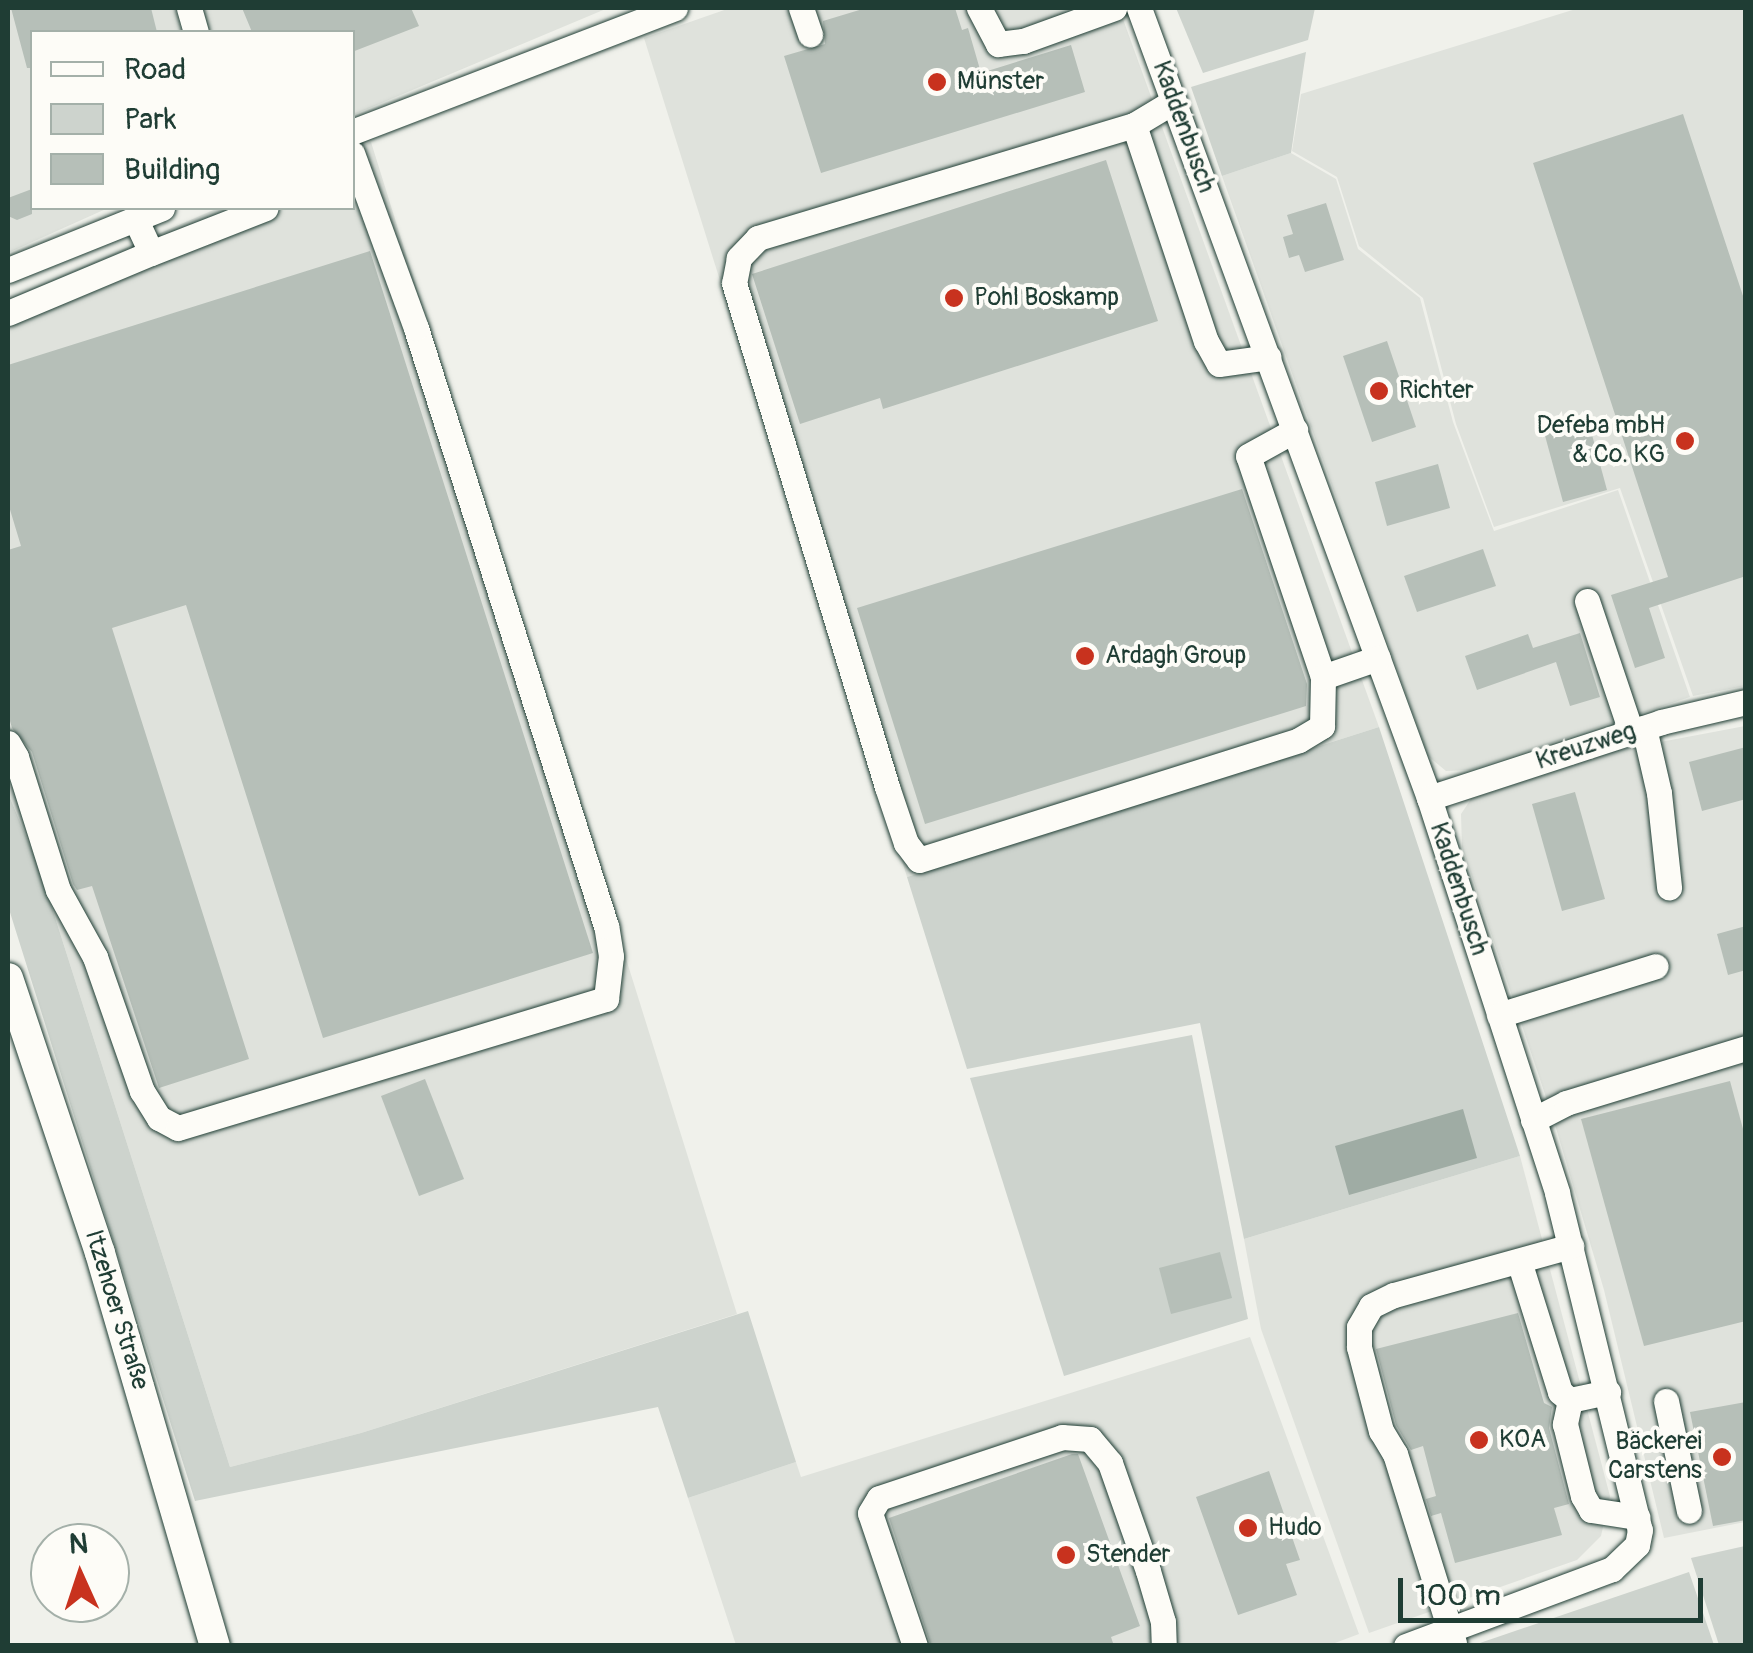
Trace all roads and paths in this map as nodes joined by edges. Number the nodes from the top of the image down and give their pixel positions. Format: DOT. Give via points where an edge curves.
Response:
graph roads {
  1 [pos="675,8"];
  2 [pos="801,8"];
  3 [pos="979,8"];
  4 [pos="1114,8"];
  5 [pos="1139,8"];
  6 [pos="810,34"];
  7 [pos="1174,101"];
  8 [pos="1134,125"];
  9 [pos="355,131"];
  10 [pos="355,166"];
  11 [pos="157,210"];
  12 [pos="261,210"];
  13 [pos="136,218"];
  14 [pos="151,253"];
  15 [pos="8,270"];
  16 [pos="8,312"];
  17 [pos="1269,357"];
  18 [pos="1295,430"];
  19 [pos="1587,600"];
  20 [pos="1378,658"];
  21 [pos="1324,677"];
  22 [pos="1746,702"];
  23 [pos="1637,730"];
  24 [pos="8,744"];
  25 [pos="1428,798"];
  26 [pos="1669,888"];
  27 [pos="1656,966"];
  28 [pos="8,978"];
  29 [pos="1499,1015"];
  30 [pos="1746,1048"];
  31 [pos="1533,1120"];
  32 [pos="1570,1246"];
  33 [pos="1519,1261"];
  34 [pos="1608,1392"];
  35 [pos="1570,1400"];
  36 [pos="1666,1401"];
  37 [pos="1689,1511"];
  38 [pos="1637,1517"];
  39 [pos="1453,1638"];
  40 [pos="215,1646"];
  41 [pos="915,1646"];
  42 [pos="1164,1646"];
  43 [pos="1406,1646"];
  1 -- 9 [label="street"];
  2 -- 6 [label="street"];
  3 -- 4 [label="street" via="998,44"];
  5 -- 7 [label="street, Kaddenbusch"];
  7 -- 8 [label="street"];
  7 -- 17 [label="street, Kaddenbusch"];
  8 -- 17 [label="street" via="1219,364"];
  8 -- 21 [label="street" via="758,238 739,258 734,283 906,843 919,860 1299,740 1322,726"];
  10 -- 24 [label="street" via="416,328 606,926 606,999 178,1128 159,1118 142,1091 95,957 58,890"];
  11 -- 13 [label="street"];
  12 -- 14 [label="street"];
  13 -- 14 [label="street"];
  13 -- 15 [label="street"];
  14 -- 16 [label="street"];
  17 -- 18 [label="street, Kaddenbusch"];
  18 -- 20 [label="street, Kaddenbusch"];
  18 -- 21 [label="street" via="1248,456"];
  19 -- 23 [label="street"];
  20 -- 21 [label="street"];
  20 -- 25 [label="street, Kaddenbusch"];
  22 -- 23 [label="street, Kreuzweg"];
  23 -- 25 [label="street, Kreuzweg"];
  23 -- 26 [label="street" via="1659,793"];
  25 -- 29 [label="street, Kaddenbusch"];
  27 -- 29 [label="street"];
  28 -- 40 [label="main road, Itzehoer Straße" via="100,1252"];
  29 -- 31 [label="street, Kaddenbusch"];
  30 -- 31 [label="street" via="1566,1103"];
  31 -- 32 [label="street, Kaddenbusch"];
  32 -- 33 [label="street"];
  32 -- 34 [label="street, Kaddenbusch"];
  33 -- 35 [label="street" via="1560,1392"];
  33 -- 39 [label="street" via="1394,1296 1371,1306 1359,1326 1381,1431 1396,1454"];
  34 -- 35 [label="street"];
  34 -- 38 [label="street, Kaddenbusch"];
  35 -- 38 [label="street" via="1565,1424 1591,1510"];
  36 -- 37 [label="street"];
  38 -- 39 [label="street" via="1637,1545 1612,1569"];
  39 -- 43 [label="street"];
  41 -- 42 [label="street" via="870,1513 879,1498 1062,1437 1090,1439 1110,1462 1148,1570"];
}
